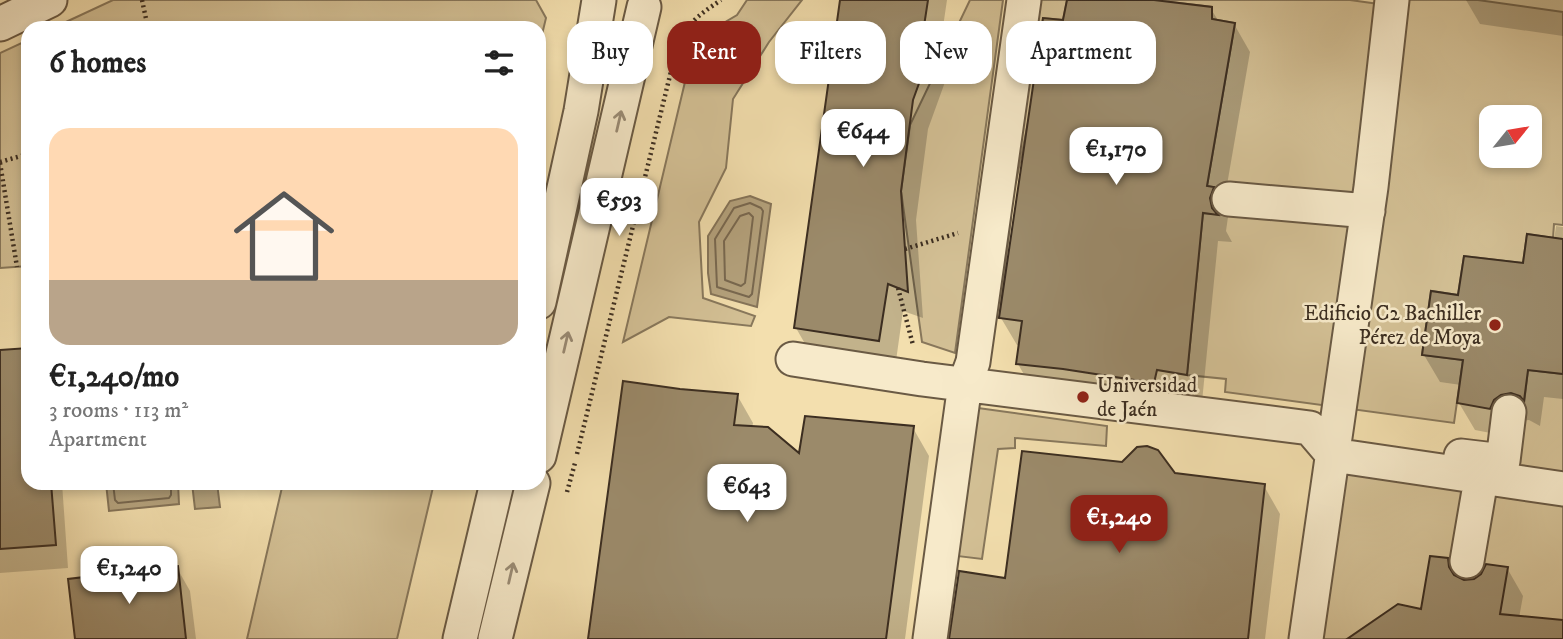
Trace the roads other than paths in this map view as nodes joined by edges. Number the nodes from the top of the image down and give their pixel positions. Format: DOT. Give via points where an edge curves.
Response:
graph roads {
  1 [pos="50,0"];
  2 [pos="599,0"];
  3 [pos="1024,0"];
  4 [pos="1392,0"];
  5 [pos="639,2"];
  6 [pos="7,14"];
  7 [pos="1228,199"];
  8 [pos="1368,211"];
  9 [pos="546,270"];
  10 [pos="793,359"];
  11 [pos="965,384"];
  12 [pos="1509,412"];
  13 [pos="546,427"];
  14 [pos="1334,448"];
  15 [pos="1481,479"];
  16 [pos="1563,489"];
  17 [pos="495,490"];
  18 [pos="531,490"];
  19 [pos="1467,561"];
  20 [pos="460,639"];
  21 [pos="495,639"];
  22 [pos="930,639"];
  23 [pos="1307,639"];
  1 -- 6 [label="street"];
  2 -- 9 [label="street" via="581,111"];
  3 -- 11 [label="street" via="973,362"];
  4 -- 8 [label="street"];
  13 -- 5 [label="street, one-way" via="630,73"];
  7 -- 8 [label="street"];
  8 -- 14 [label="street"];
  10 -- 11 [label="street"];
  11 -- 14 [label="street" via="1310,428"];
  11 -- 22 [label="street"];
  12 -- 14 [label="street" via="1503,461"];
  14 -- 15 [label="street"];
  14 -- 23 [label="street"];
  15 -- 16 [label="street"];
  15 -- 19 [label="street"];
  17 -- 20 [label="street"];
  21 -- 18 [label="street, one-way"];
}
